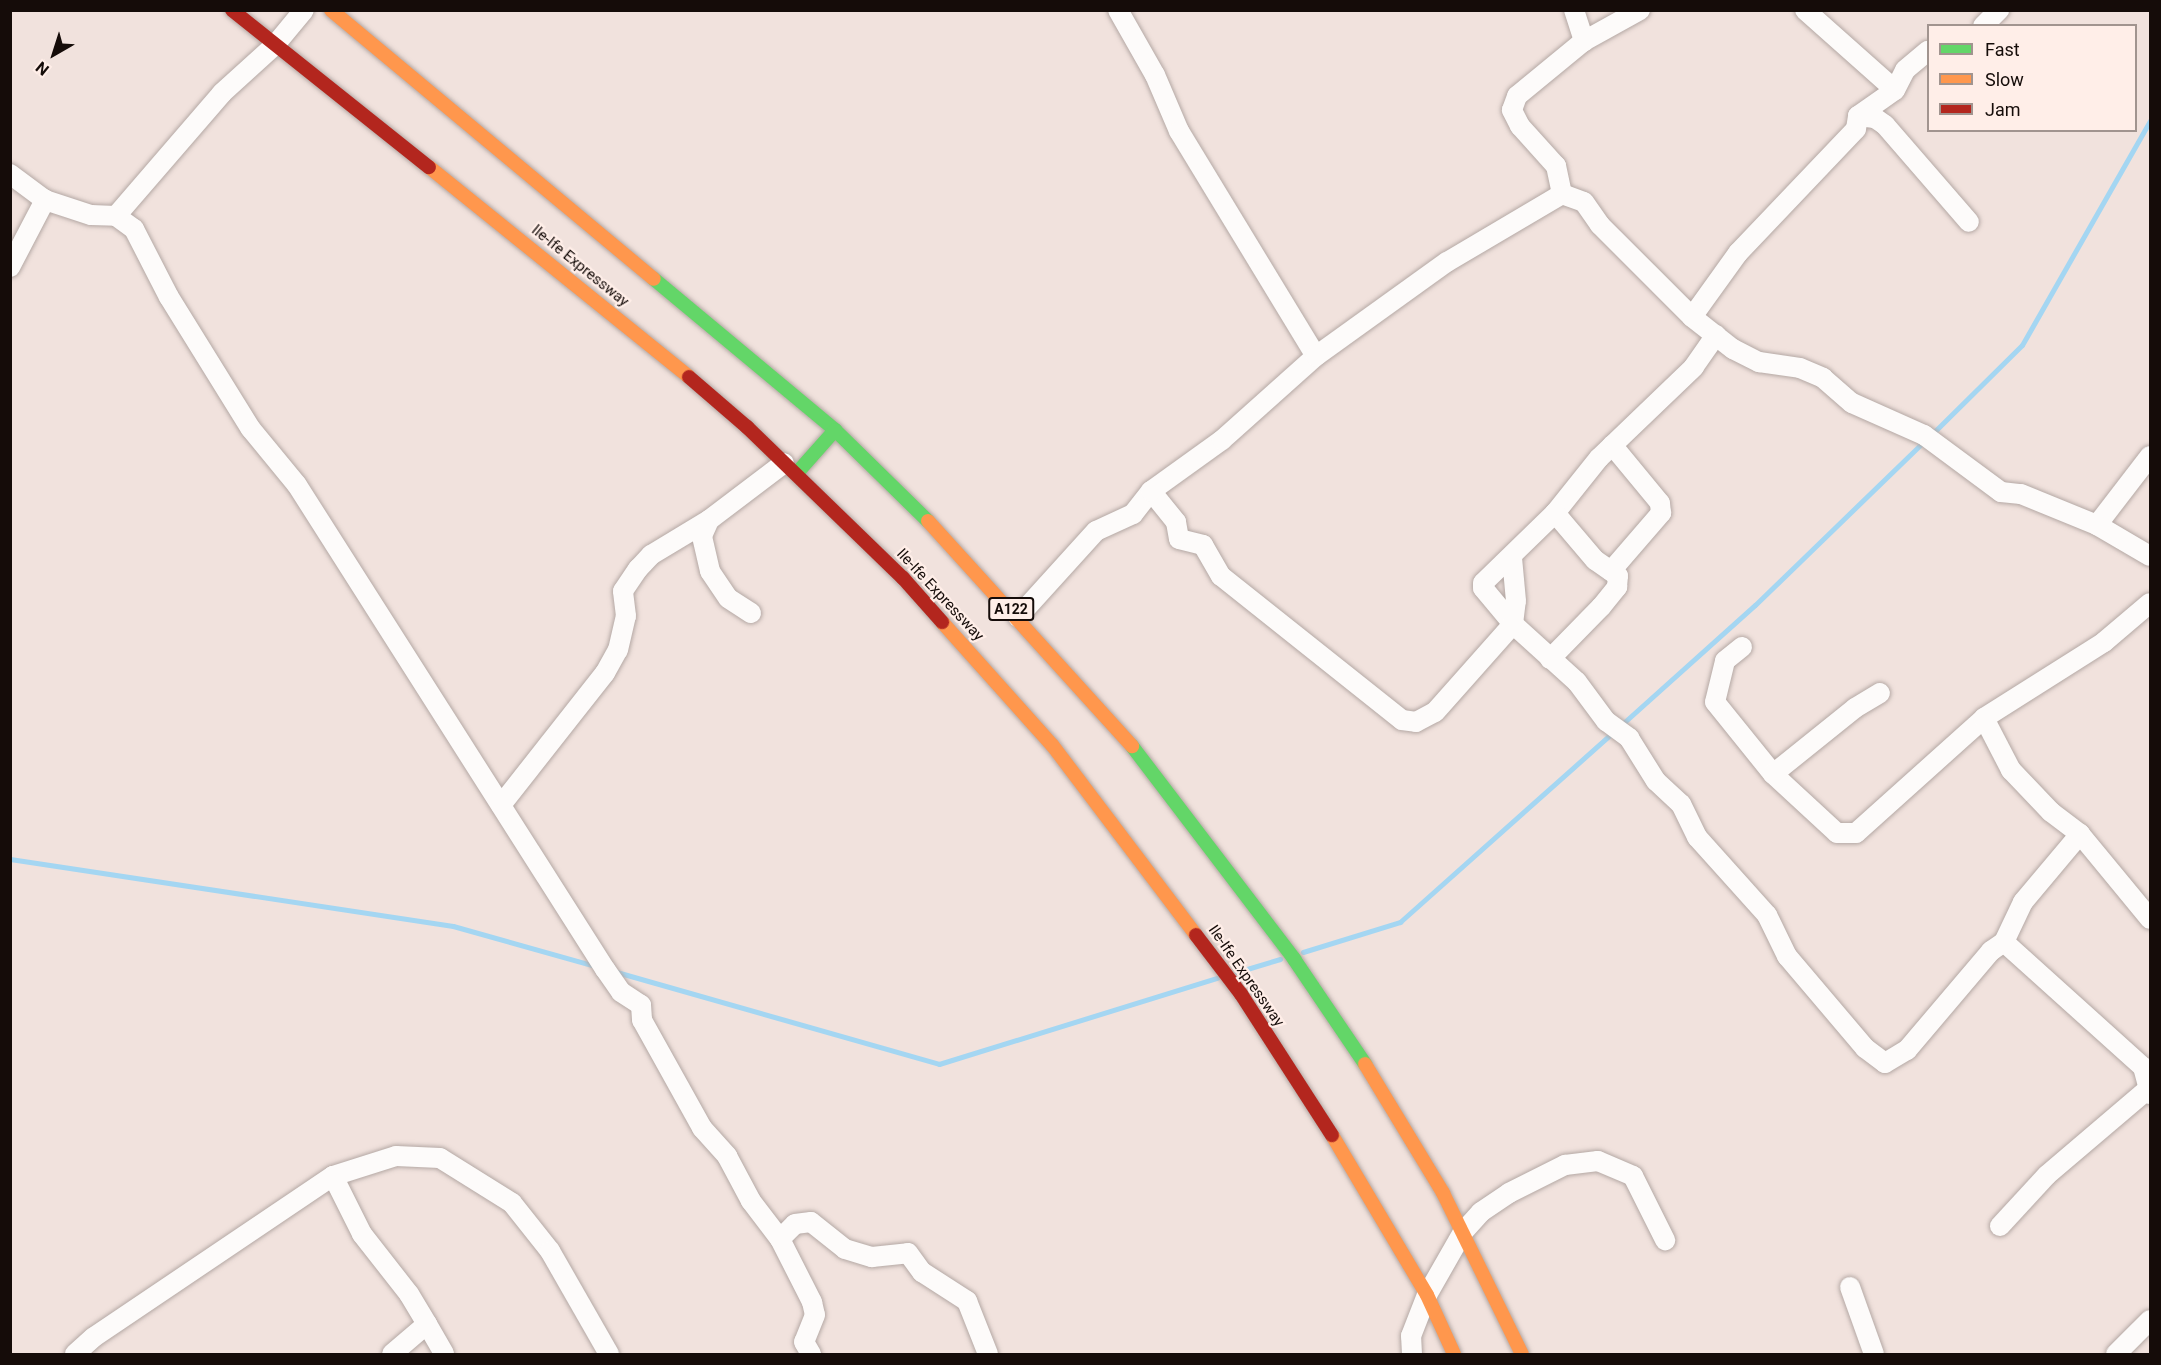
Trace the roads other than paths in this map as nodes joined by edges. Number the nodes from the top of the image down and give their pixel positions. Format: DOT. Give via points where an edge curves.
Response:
graph roads {
  1 [pos="232,10"];
  2 [pos="304,10"];
  3 [pos="330,10"];
  4 [pos="1118,10"];
  5 [pos="1574,10"];
  6 [pos="1640,10"];
  7 [pos="1805,10"];
  8 [pos="1999,10"];
  9 [pos="1985,24"];
  10 [pos="1584,41"];
  11 [pos="275,45"];
  12 [pos="1927,53"];
  13 [pos="1895,90"];
  14 [pos="1858,116"];
  15 [pos="10,174"];
  16 [pos="1562,194"];
  17 [pos="45,200"];
  18 [pos="116,216"];
  19 [pos="1969,222"];
  20 [pos="10,267"];
  21 [pos="1692,317"];
  22 [pos="1716,335"];
  23 [pos="1316,356"];
  24 [pos="836,430"];
  25 [pos="1612,445"];
  26 [pos="2151,456"];
  27 [pos="790,468"];
  28 [pos="1151,491"];
  29 [pos="1555,513"];
  30 [pos="709,520"];
  31 [pos="2097,525"];
  32 [pos="2151,556"];
  33 [pos="1512,558"];
  34 [pos="1611,571"];
  35 [pos="2151,603"];
  36 [pos="751,613"];
  37 [pos="1018,617"];
  38 [pos="1513,624"];
  39 [pos="1742,647"];
  40 [pos="1550,659"];
  41 [pos="1880,693"];
  42 [pos="1984,718"];
  43 [pos="1773,774"];
  44 [pos="501,805"];
  45 [pos="2080,834"];
  46 [pos="2151,919"];
  47 [pos="2004,942"];
  48 [pos="2147,1063"];
  49 [pos="2149,1092"];
  50 [pos="333,1176"];
  51 [pos="2000,1226"];
  52 [pos="1463,1232"];
  53 [pos="780,1239"];
  54 [pos="1665,1240"];
  55 [pos="1850,1287"];
  56 [pos="1427,1295"];
  57 [pos="2151,1320"];
  58 [pos="428,1324"];
  59 [pos="75,1354"];
  60 [pos="392,1354"];
  61 [pos="444,1354"];
  62 [pos="609,1354"];
  63 [pos="811,1354"];
  64 [pos="988,1354"];
  65 [pos="1412,1354"];
  66 [pos="1455,1354"];
  67 [pos="1522,1354"];
  68 [pos="1874,1354"];
  69 [pos="2116,1354"];
  1 -- 11 [label="highway, Ile-Ife Expressway"];
  2 -- 11 [label="street"];
  3 -- 24 [label="highway, A122"];
  4 -- 23 [label="street" via="1155,75 1179,131"];
  5 -- 10 [label="street"];
  6 -- 10 [label="street"];
  7 -- 13 [label="street"];
  8 -- 9 [label="street"];
  10 -- 16 [label="street" via="1525,85 1512,110 1520,126 1556,166"];
  11 -- 18 [label="street" via="222,93"];
  11 -- 27 [label="highway, Ile-Ife Expressway" via="644,338"];
  12 -- 13 [label="street" via="1905,70"];
  13 -- 14 [label="street"];
  14 -- 19 [label="street" via="1875,118 1885,125"];
  14 -- 21 [label="street" via="1856,129 1738,253"];
  15 -- 17 [label="street"];
  16 -- 21 [label="street" via="1584,202 1600,225"];
  16 -- 23 [label="street" via="1448,262"];
  17 -- 18 [label="street" via="91,215"];
  17 -- 20 [label="street"];
  18 -- 44 [label="street" via="134,229 169,297 251,429 297,485"];
  21 -- 22 [label="street"];
  22 -- 25 [label="street" via="1694,367"];
  22 -- 31 [label="street" via="1759,362 1800,368 1823,378 1852,403 1924,435 2001,492 2021,494"];
  23 -- 28 [label="street" via="1222,440"];
  24 -- 27 [label="highway"];
  24 -- 37 [label="highway, A122" via="895,486"];
  25 -- 29 [label="street"];
  25 -- 34 [label="street" via="1660,503 1661,513"];
  26 -- 31 [label="street"];
  27 -- 30 [label="street"];
  27 -- 56 [label="highway, Ile-Ife Expressway" via="911,586 1053,746 1119,829 1241,994 1337,1143"];
  28 -- 37 [label="street" via="1133,514 1096,531"];
  28 -- 38 [label="street" via="1176,522 1179,539 1203,545 1221,576 1402,720 1416,723 1435,712"];
  29 -- 33 [label="street"];
  29 -- 34 [label="street" via="1595,560"];
  30 -- 36 [label="street" via="702,536 710,571 728,598"];
  30 -- 44 [label="street" via="651,555 638,569 623,591 626,616 618,650 605,673"];
  31 -- 32 [label="street"];
  33 -- 38 [label="street" via="1516,601"];
  33 -- 38 [label="street" via="1483,583 1483,588"];
  34 -- 40 [label="street" via="1618,576 1617,586"];
  35 -- 42 [label="street" via="2104,642"];
  37 -- 52 [label="highway, A122" via="1140,755 1230,870 1377,1083"];
  38 -- 40 [label="street"];
  39 -- 43 [label="street" via="1725,661 1715,702"];
  40 -- 47 [label="street" via="1577,682 1606,721 1629,738 1656,782 1681,804 1697,837 1767,915 1787,956 1865,1048 1884,1063 1908,1050 1991,951"];
  41 -- 43 [label="street" via="1855,708"];
  42 -- 43 [label="street" via="1856,833 1837,833"];
  42 -- 45 [label="street" via="2011,770 2051,812"];
  44 -- 53 [label="street" via="621,992 641,1005 642,1020 702,1128 727,1156 751,1201"];
  45 -- 46 [label="street"];
  45 -- 47 [label="street" via="2023,902"];
  47 -- 48 [label="street"];
  48 -- 49 [label="street"];
  49 -- 51 [label="street" via="2047,1175"];
  50 -- 58 [label="street" via="362,1234"];
  50 -- 59 [label="street" via="94,1337"];
  50 -- 62 [label="street" via="396,1156 440,1158 480,1181 512,1203 550,1251"];
  52 -- 54 [label="street" via="1481,1212 1509,1192 1565,1165 1598,1161 1633,1176"];
  52 -- 56 [label="street"];
  52 -- 67 [label="highway, A122"];
  53 -- 63 [label="street" via="812,1302 815,1315 804,1342"];
  53 -- 64 [label="street" via="795,1224 811,1222 845,1249 872,1257 908,1253 938,1285 967,1301"];
  55 -- 68 [label="street"];
  56 -- 65 [label="street" via="1411,1336"];
  56 -- 66 [label="highway, Ile-Ife Expressway"];
  57 -- 69 [label="street"];
  58 -- 60 [label="street"];
  58 -- 61 [label="street"];
}
